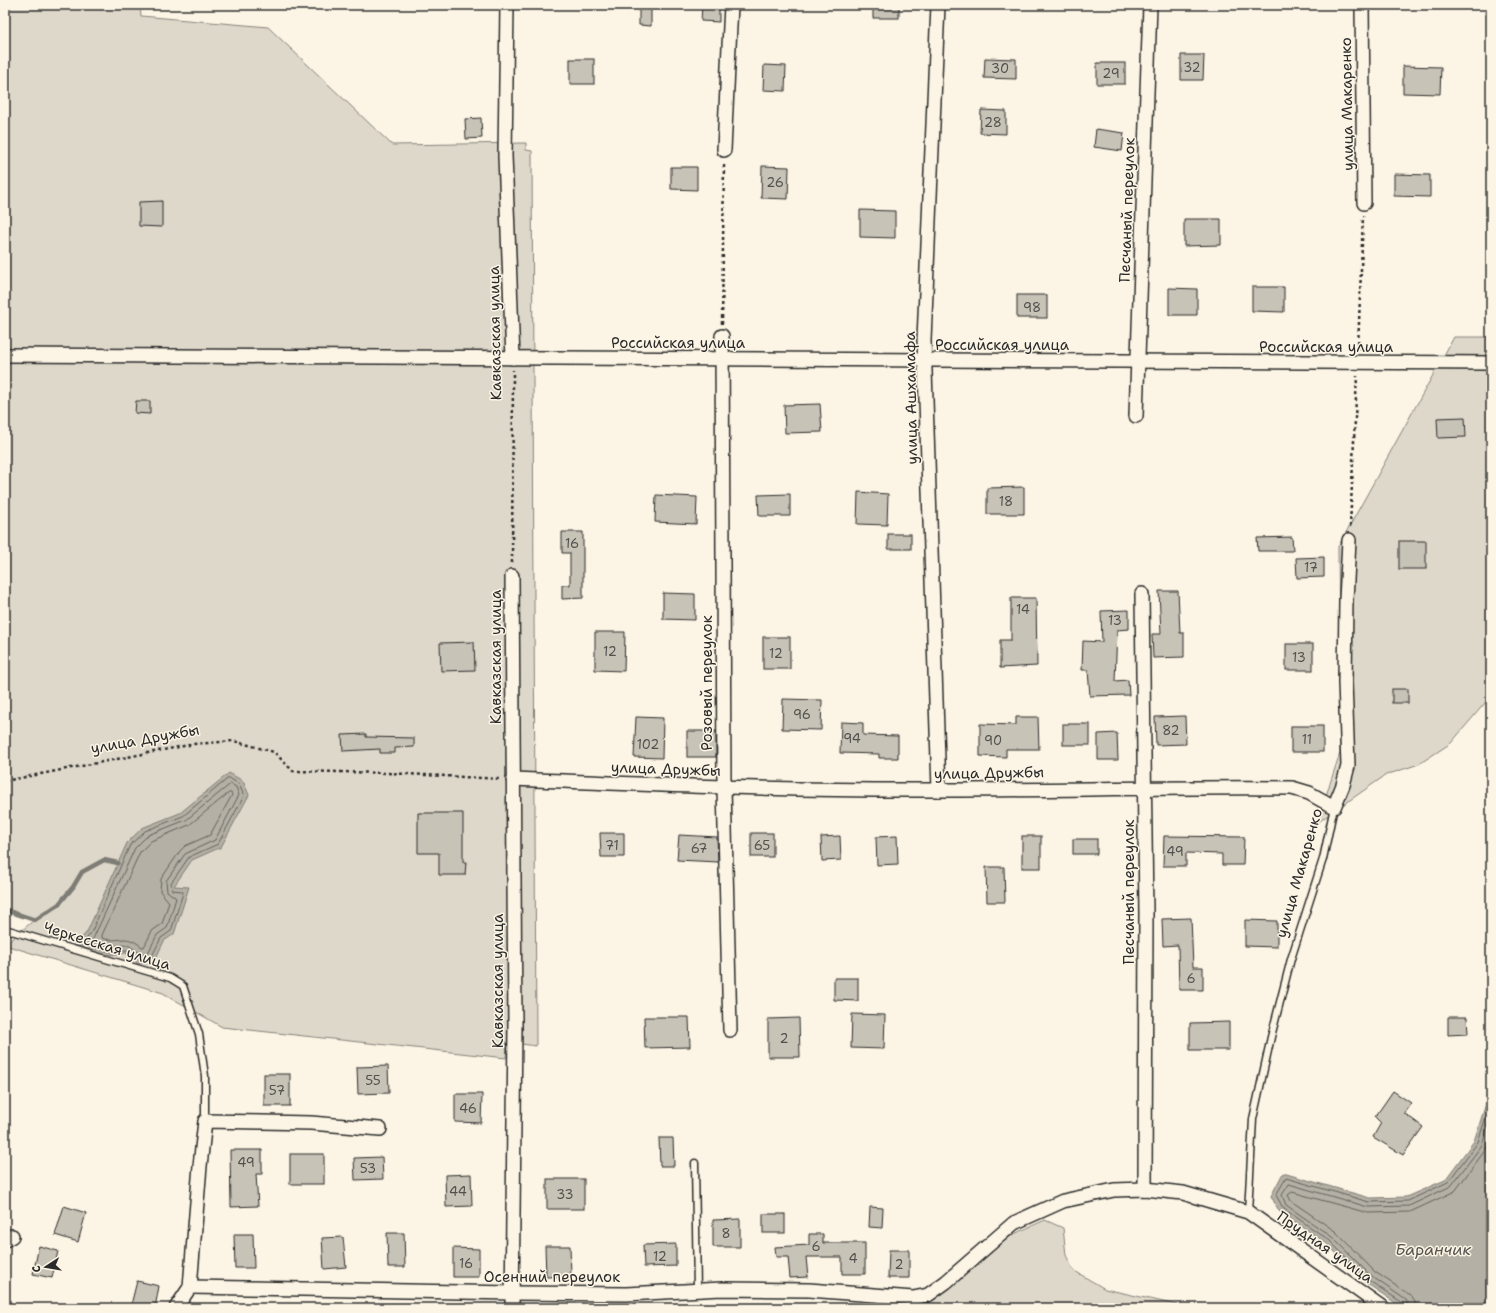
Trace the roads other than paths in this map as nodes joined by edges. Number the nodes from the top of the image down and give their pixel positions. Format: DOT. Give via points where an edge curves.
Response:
graph roads {
  1 [pos="507,5"];
  2 [pos="731,5"];
  3 [pos="938,5"];
  4 [pos="1150,5"];
  5 [pos="1362,5"];
  6 [pos="724,150"];
  7 [pos="1364,203"];
  8 [pos="722,336"];
  9 [pos="5,355"];
  10 [pos="512,358"];
  11 [pos="722,359"];
  12 [pos="925,360"];
  13 [pos="1138,362"];
  14 [pos="1491,364"];
  15 [pos="1136,416"];
  16 [pos="1350,540"];
  17 [pos="512,576"];
  18 [pos="1142,594"];
  19 [pos="513,779"];
  20 [pos="1144,787"];
  21 [pos="724,788"];
  22 [pos="939,790"];
  23 [pos="1334,807"];
  24 [pos="5,929"];
  25 [pos="730,1030"];
  26 [pos="206,1121"];
  27 [pos="380,1129"];
  28 [pos="695,1162"];
  29 [pos="1145,1189"];
  30 [pos="1248,1212"];
  31 [pos="190,1287"];
  32 [pos="697,1290"];
  33 [pos="513,1293"];
  34 [pos="912,1298"];
  35 [pos="176,1308"];
  36 [pos="512,1308"];
  37 [pos="1383,1308"];
  1 -- 10 [label="street, Кавказcкая улица" via="505,156"];
  2 -- 6 [label="street"];
  3 -- 12 [label="street, улица Ашхамафа"];
  4 -- 13 [label="street, Песчаный переулок"];
  5 -- 7 [label="street, улица Макаренко"];
  8 -- 11 [label="street, Розовый переулок"];
  9 -- 10 [label="street, Российская улица"];
  10 -- 11 [label="street, Российская улица"];
  11 -- 12 [label="street, Российская улица"];
  11 -- 21 [label="street, Розовый переулок"];
  12 -- 13 [label="street, Российская улица"];
  12 -- 22 [label="street, улица Ашхамафа"];
  13 -- 14 [label="street, Российская улица"];
  13 -- 15 [label="street, Песчаный переулок"];
  16 -- 23 [label="street, улица Макаренко" via="1344,682 1348,766 1344,785"];
  17 -- 19 [label="street, Кавказcкая улица"];
  18 -- 20 [label="street, Песчаный переулок"];
  19 -- 21 [label="street, улица Дружбы"];
  19 -- 33 [label="street, Кавказcкая улица"];
  20 -- 22 [label="street, улица Дружбы"];
  20 -- 23 [label="street, улица Дружбы" via="1292,788 1309,792"];
  20 -- 29 [label="street, Песчаный переулок"];
  21 -- 22 [label="street, улица Дружбы"];
  21 -- 25 [label="street, Розовый переулок"];
  23 -- 30 [label="lane, улица Макаренко" via="1323,859 1291,959 1271,1036 1253,1119"];
  24 -- 26 [label="lane, Черкесская улица" via="170,978 183,986 199,1034 205,1076"];
  26 -- 27 [label="street" via="311,1123"];
  26 -- 31 [label="street"];
  28 -- 32 [label="lane"];
  29 -- 30 [label="street, Прудная улица" via="1183,1193"];
  29 -- 34 [label="street, Прудная улица" via="1114,1190 1063,1201 1014,1224 946,1282 928,1294"];
  30 -- 37 [label="street, Прудная улица"];
  31 -- 33 [label="street, Осенний переулок"];
  31 -- 35 [label="street"];
  32 -- 33 [label="street, Осенний переулок" via="626,1294"];
  32 -- 34 [label="street, Осенний переулок" via="808,1290"];
  33 -- 36 [label="street, Кавказcкая улица"];
}
